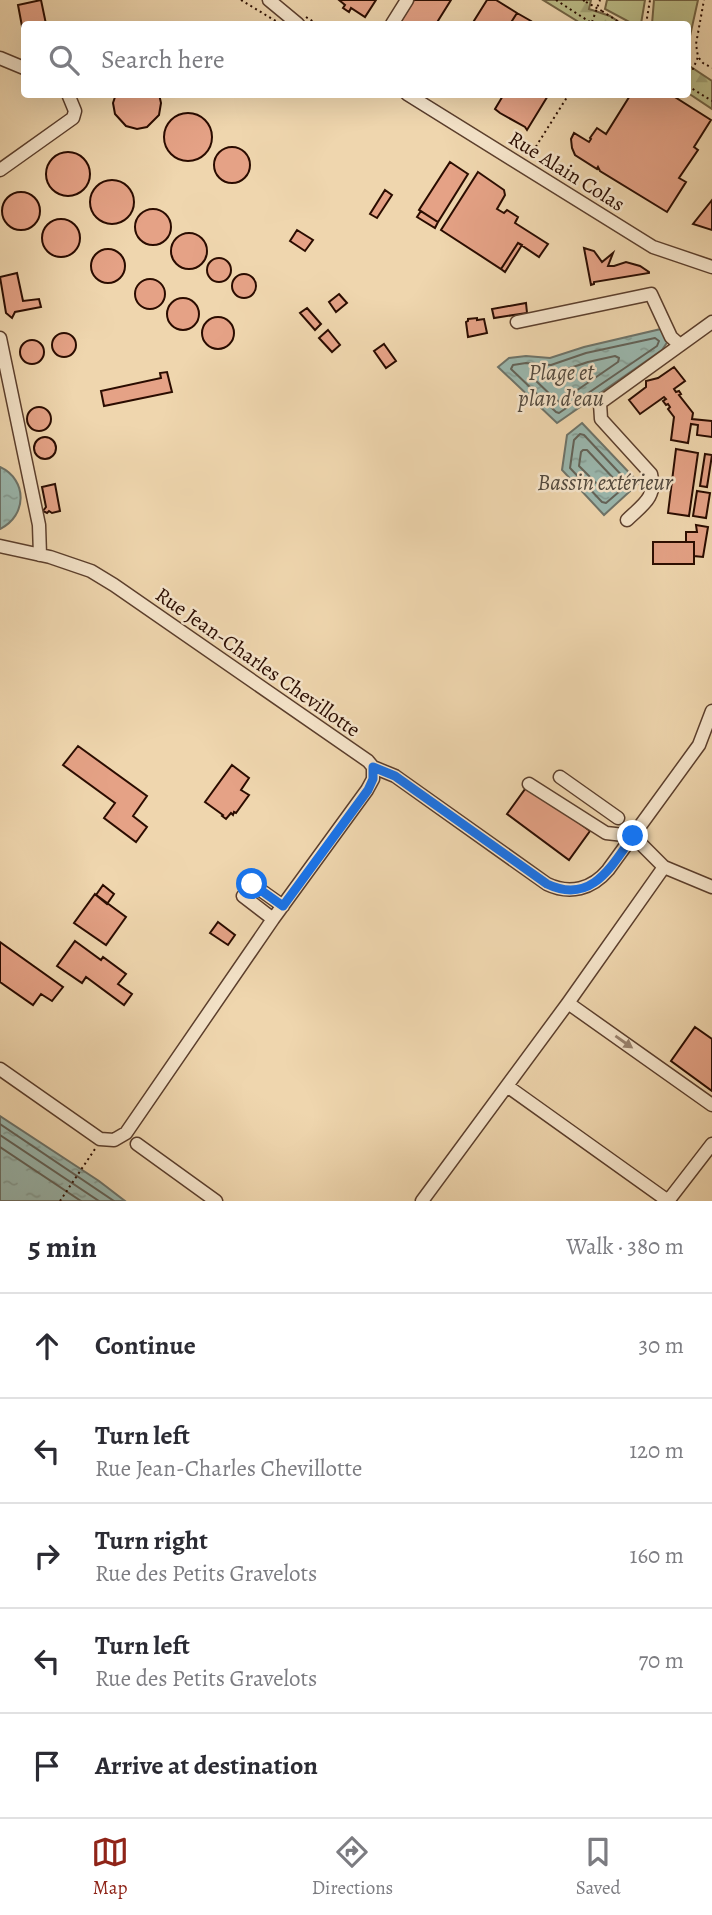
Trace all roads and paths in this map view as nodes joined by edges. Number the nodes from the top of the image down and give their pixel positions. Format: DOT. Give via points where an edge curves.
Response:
graph roads {
  1 [pos="242,0"];
  2 [pos="260,0"];
  3 [pos="407,0"];
  4 [pos="556,0"];
  5 [pos="600,0"];
  6 [pos="650,0"];
  7 [pos="704,0"];
  8 [pos="584,1"];
  9 [pos="274,5"];
  10 [pos="276,21"];
  11 [pos="295,21"];
  12 [pos="395,21"];
  13 [pos="588,21"];
  14 [pos="593,21"];
  15 [pos="617,21"];
  16 [pos="646,21"];
  17 [pos="698,57"];
  18 [pos="0,58"];
  19 [pos="21,67"];
  20 [pos="691,67"];
  21 [pos="712,68"];
  22 [pos="691,88"];
  23 [pos="70,98"];
  24 [pos="413,98"];
  25 [pos="566,98"];
  26 [pos="712,101"];
  27 [pos="523,167"];
  28 [pos="0,170"];
  29 [pos="712,266"];
  30 [pos="517,322"];
  31 [pos="712,322"];
  32 [pos="0,338"];
  33 [pos="680,345"];
  34 [pos="627,520"];
  35 [pos="0,546"];
  36 [pos="40,555"];
  37 [pos="712,711"];
  38 [pos="373,767"];
  39 [pos="560,777"];
  40 [pos="529,784"];
  41 [pos="618,818"];
  42 [pos="633,836"];
  43 [pos="664,867"];
  44 [pos="252,884"];
  45 [pos="712,887"];
  46 [pos="243,896"];
  47 [pos="283,906"];
  48 [pos="273,919"];
  49 [pos="568,1003"];
  50 [pos="0,1069"];
  51 [pos="507,1086"];
  52 [pos="712,1105"];
  53 [pos="100,1139"];
  54 [pos="712,1143"];
  55 [pos="138,1144"];
  56 [pos="60,1201"];
  57 [pos="216,1201"];
  58 [pos="422,1201"];
  59 [pos="668,1201"];
  1 -- 10 [label="path"];
  2 -- 9 [label="street"];
  3 -- 12 [label="street"];
  4 -- 13 [label="path"];
  5 -- 14 [label="path"];
  6 -- 16 [label="path"];
  7 -- 17 [label="path"];
  8 -- 15 [label="path, bridge"];
  9 -- 11 [label="street"];
  17 -- 20 [label="path"];
  17 -- 21 [label="path"];
  18 -- 19 [label="street"];
  22 -- 26 [label="path"];
  23 -- 28 [label="street" via="73,118"];
  24 -- 27 [label="street, Rue Alain Colas"];
  25 -- 27 [label="path"];
  27 -- 29 [label="street, Rue Alain Colas" via="653,247"];
  30 -- 33 [label="street" via="651,294 671,337"];
  31 -- 33 [label="street"];
  32 -- 36 [label="street" via="39,526"];
  33 -- 34 [label="street" via="600,403 601,419 651,474 654,485 651,496"];
  35 -- 36 [label="street, Rue Jean-Charles Chevillotte"];
  36 -- 38 [label="street, Rue Jean-Charles Chevillotte" via="90,571 114,585"];
  37 -- 42 [label="street, Rue Jean-Charles Chevillotte" via="699,745"];
  38 -- 42 [label="street, Rue Jean-Charles Chevillotte" via="395,776 558,889 584,888 598,880"];
  38 -- 47 [label="street" via="368,790"];
  39 -- 41 [label="street"];
  40 -- 42 [label="street" via="606,833"];
  42 -- 43 [label="street"];
  43 -- 45 [label="street"];
  43 -- 49 [label="street"];
  44 -- 47 [label="street"];
  46 -- 48 [label="street"];
  47 -- 48 [label="street"];
  48 -- 53 [label="street" via="126,1133 114,1140"];
  49 -- 51 [label="street"];
  49 -- 52 [label="street, one-way"];
  50 -- 53 [label="street"];
  51 -- 58 [label="street"];
  51 -- 59 [label="street"];
  53 -- 56 [label="path"];
  54 -- 59 [label="street"];
  55 -- 57 [label="street"];
}
